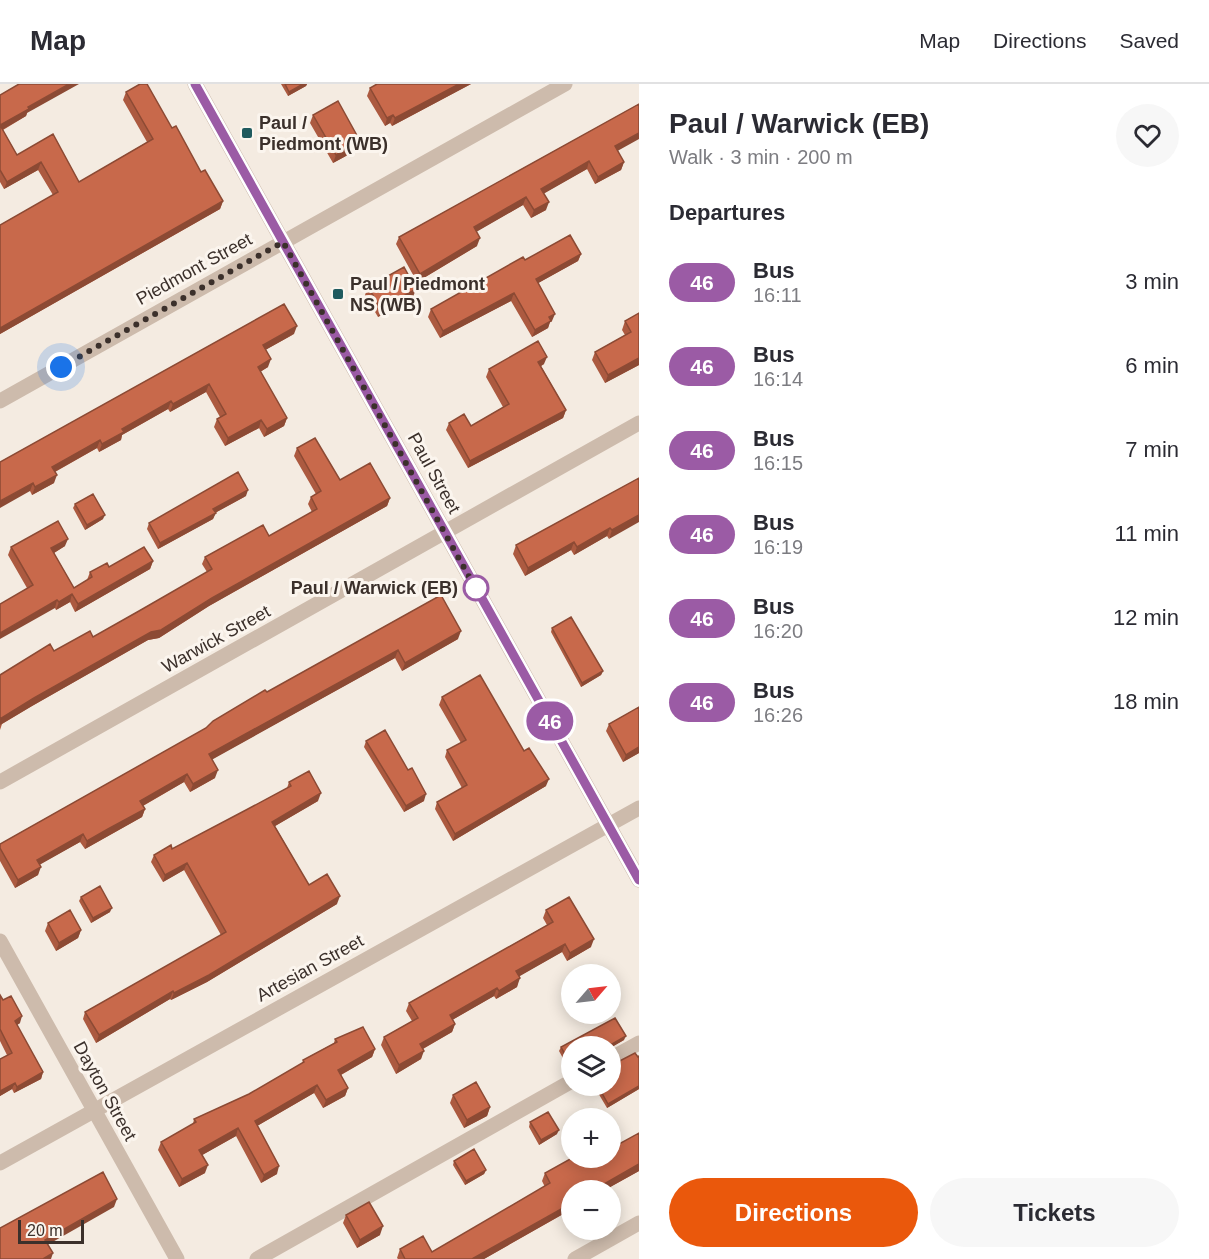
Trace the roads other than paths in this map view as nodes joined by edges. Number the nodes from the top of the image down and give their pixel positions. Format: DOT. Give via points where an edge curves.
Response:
graph roads {
  1 [pos="195,84"];
  2 [pos="565,84"];
  3 [pos="283,242"];
  4 [pos="0,401"];
  5 [pos="639,423"];
  6 [pos="445,533"];
  7 [pos="0,782"];
  8 [pos="639,808"];
  9 [pos="608,825"];
  10 [pos="639,880"];
  11 [pos="0,941"];
  12 [pos="639,1043"];
  13 [pos="621,1053"];
  14 [pos="561,1087"];
  15 [pos="93,1110"];
  16 [pos="0,1162"];
  17 [pos="639,1223"];
  18 [pos="177,1259"];
  19 [pos="257,1259"];
  20 [pos="575,1259"];
  1 -- 3 [label="street, Paul Street"];
  2 -- 3 [label="street, Piedmont Street"];
  3 -- 4 [label="street, Piedmont Street"];
  3 -- 6 [label="street, Paul Street"];
  5 -- 6 [label="street, Warwick Street"];
  6 -- 7 [label="street, Warwick Street"];
  6 -- 9 [label="street, Paul Street"];
  8 -- 9 [label="street, Artesian Street"];
  9 -- 10 [label="street, Paul Street"];
  9 -- 15 [label="street, Artesian Street"];
  11 -- 15 [label="street, Dayton Street"];
  12 -- 13 [label="street"];
  14 -- 19 [label="street"];
  15 -- 16 [label="street, Artesian Street"];
  15 -- 18 [label="street, Dayton Street"];
  17 -- 20 [label="street"];
}
